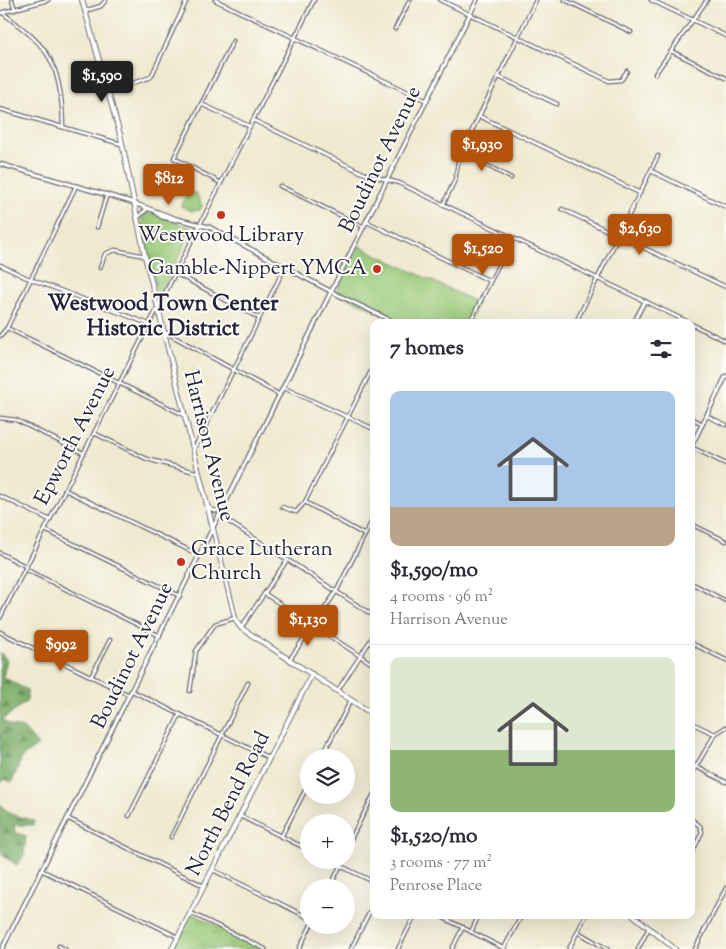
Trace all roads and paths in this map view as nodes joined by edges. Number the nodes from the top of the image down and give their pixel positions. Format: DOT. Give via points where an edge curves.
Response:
graph roads {
  1 [pos="12,0"];
  2 [pos="48,0"];
  3 [pos="82,0"];
  4 [pos="106,0"];
  5 [pos="187,0"];
  6 [pos="215,0"];
  7 [pos="314,0"];
  8 [pos="410,0"];
  9 [pos="440,0"];
  10 [pos="476,0"];
  11 [pos="536,0"];
  12 [pos="565,0"];
  13 [pos="652,0"];
  14 [pos="708,0"];
  15 [pos="15,10"];
  16 [pos="85,11"];
  17 [pos="1,13"];
  18 [pos="469,14"];
  19 [pos="693,20"];
  20 [pos="395,29"];
  21 [pos="631,32"];
  22 [pos="726,36"];
  23 [pos="518,37"];
  24 [pos="294,38"];
  25 [pos="233,41"];
  26 [pos="671,51"];
  27 [pos="627,71"];
  28 [pos="655,74"];
  29 [pos="499,77"];
  30 [pos="726,78"];
  31 [pos="109,91"];
  32 [pos="427,101"];
  33 [pos="201,104"];
  34 [pos="556,104"];
  35 [pos="0,110"];
  36 [pos="479,116"];
  37 [pos="253,120"];
  38 [pos="249,126"];
  39 [pos="63,127"];
  40 [pos="123,144"];
  41 [pos="461,152"];
  42 [pos="658,156"];
  43 [pos="0,164"];
  44 [pos="651,171"];
  45 [pos="511,178"];
  46 [pos="387,180"];
  47 [pos="221,183"];
  48 [pos="76,186"];
  49 [pos="280,186"];
  50 [pos="640,193"];
  51 [pos="107,194"];
  52 [pos="134,203"];
  53 [pos="443,205"];
  54 [pos="726,207"];
  55 [pos="147,209"];
  56 [pos="562,209"];
  57 [pos="137,218"];
  58 [pos="367,222"];
  59 [pos="200,225"];
  60 [pos="97,227"];
  61 [pos="364,227"];
  62 [pos="619,236"];
  63 [pos="512,238"];
  64 [pos="145,256"];
  65 [pos="0,265"];
  66 [pos="285,267"];
  67 [pos="100,268"];
  68 [pos="175,273"];
  69 [pos="31,279"];
  70 [pos="598,279"];
  71 [pos="490,282"];
  72 [pos="726,287"];
  73 [pos="332,292"];
  74 [pos="645,302"];
  75 [pos="158,307"];
  76 [pos="259,318"];
  77 [pos="388,319"];
  78 [pos="472,319"];
  79 [pos="578,319"];
  80 [pos="636,319"];
  81 [pos="682,319"];
  82 [pos="149,324"];
  83 [pos="695,326"];
  84 [pos="7,328"];
  85 [pos="164,332"];
  86 [pos="0,336"];
  87 [pos="726,341"];
  88 [pos="234,370"];
  89 [pos="370,373"];
  90 [pos="726,376"];
  91 [pos="119,384"];
  92 [pos="284,388"];
  93 [pos="280,395"];
  94 [pos="184,414"];
  95 [pos="348,416"];
  96 [pos="707,416"];
  97 [pos="0,418"];
  98 [pos="695,420"];
  99 [pos="703,424"];
  100 [pos="726,425"];
  101 [pos="370,427"];
  102 [pos="94,433"];
  103 [pos="695,439"];
  104 [pos="695,449"];
  105 [pos="193,450"];
  106 [pos="84,453"];
  107 [pos="726,464"];
  108 [pos="199,472"];
  109 [pos="65,490"];
  110 [pos="0,496"];
  111 [pos="305,502"];
  112 [pos="207,506"];
  113 [pos="282,508"];
  114 [pos="223,510"];
  115 [pos="220,516"];
  116 [pos="50,520"];
  117 [pos="370,525"];
  118 [pos="695,526"];
  119 [pos="213,529"];
  120 [pos="44,530"];
  121 [pos="365,535"];
  122 [pos="726,541"];
  123 [pos="202,550"];
  124 [pos="0,553"];
  125 [pos="200,555"];
  126 [pos="220,555"];
  127 [pos="288,560"];
  128 [pos="25,568"];
  129 [pos="695,585"];
  130 [pos="336,592"];
  131 [pos="265,594"];
  132 [pos="180,596"];
  133 [pos="726,601"];
  134 [pos="370,613"];
  135 [pos="0,618"];
  136 [pos="235,618"];
  137 [pos="312,625"];
  138 [pos="241,628"];
  139 [pos="0,632"];
  140 [pos="160,636"];
  141 [pos="110,640"];
  142 [pos="370,642"];
  143 [pos="695,645"];
  144 [pos="360,656"];
  145 [pos="290,659"];
  146 [pos="726,660"];
  147 [pos="370,662"];
  148 [pos="312,674"];
  149 [pos="92,676"];
  150 [pos="248,683"];
  151 [pos="338,690"];
  152 [pos="132,691"];
  153 [pos="190,691"];
  154 [pos="130,696"];
  155 [pos="351,700"];
  156 [pos="370,712"];
  157 [pos="180,714"];
  158 [pos="695,725"];
  159 [pos="725,728"];
  160 [pos="715,734"];
  161 [pos="222,735"];
  162 [pos="326,749"];
  163 [pos="269,758"];
  164 [pos="696,766"];
  165 [pos="726,782"];
  166 [pos="300,800"];
  167 [pos="370,802"];
  168 [pos="129,816"];
  169 [pos="240,816"];
  170 [pos="69,820"];
  171 [pos="695,822"];
  172 [pos="355,831"];
  173 [pos="281,836"];
  174 [pos="171,837"];
  175 [pos="300,846"];
  176 [pos="695,847"];
  177 [pos="347,869"];
  178 [pos="212,870"];
  179 [pos="42,871"];
  180 [pos="370,880"];
  181 [pos="204,886"];
  182 [pos="726,890"];
  183 [pos="370,910"];
  184 [pos="191,913"];
  185 [pos="300,914"];
  186 [pos="413,919"];
  187 [pos="446,919"];
  188 [pos="477,919"];
  189 [pos="520,919"];
  190 [pos="584,919"];
  191 [pos="638,919"];
  192 [pos="463,928"];
  193 [pos="649,928"];
  194 [pos="471,932"];
  195 [pos="578,932"];
  196 [pos="307,934"];
  197 [pos="178,937"];
  198 [pos="59,946"];
  199 [pos="2,949"];
  200 [pos="65,949"];
  201 [pos="172,949"];
  202 [pos="265,949"];
  203 [pos="300,949"];
  204 [pos="351,949"];
  205 [pos="398,949"];
  206 [pos="452,949"];
  207 [pos="504,949"];
  208 [pos="569,949"];
  209 [pos="607,949"];
  210 [pos="638,949"];
  211 [pos="675,949"];
  212 [pos="695,949"];
  1 -- 15 [label="street"];
  2 -- 15 [label="street"];
  3 -- 16 [label="main road, Harrison Avenue"];
  4 -- 16 [label="street" via="102,6"];
  5 -- 31 [label="street" via="151,77"];
  6 -- 24 [label="street"];
  7 -- 24 [label="street, Epworth Avenue"];
  8 -- 20 [label="street"];
  9 -- 18 [label="street"];
  10 -- 18 [label="street, Boudinot Avenue"];
  11 -- 23 [label="street"];
  12 -- 21 [label="street"];
  13 -- 19 [label="street"];
  14 -- 19 [label="street"];
  15 -- 17 [label="street"];
  16 -- 31 [label="main road, Harrison Avenue"];
  17 -- 39 [label="street" via="25,31 49,58 58,87"];
  18 -- 23 [label="street"];
  18 -- 32 [label="street, Boudinot Avenue"];
  19 -- 22 [label="street"];
  19 -- 26 [label="street"];
  23 -- 27 [label="street" via="609,81 621,80"];
  23 -- 29 [label="street"];
  24 -- 32 [label="street"];
  24 -- 37 [label="street, Epworth Avenue"];
  25 -- 33 [label="street"];
  26 -- 28 [label="street"];
  26 -- 30 [label="street"];
  29 -- 34 [label="street"];
  29 -- 36 [label="street"];
  31 -- 40 [label="main road, Harrison Avenue"];
  32 -- 46 [label="street, Boudinot Avenue"];
  33 -- 38 [label="street"];
  33 -- 47 [label="street" via="174,158"];
  35 -- 39 [label="street"];
  36 -- 41 [label="street"];
  36 -- 50 [label="street"];
  37 -- 38 [label="street, Epworth Avenue"];
  37 -- 46 [label="street" via="365,174"];
  38 -- 47 [label="street, Epworth Avenue"];
  39 -- 40 [label="street"];
  40 -- 52 [label="main road, Harrison Avenue"];
  41 -- 45 [label="street"];
  41 -- 53 [label="street" via="455,180"];
  42 -- 44 [label="street"];
  43 -- 48 [label="street"];
  44 -- 50 [label="street"];
  44 -- 54 [label="street"];
  46 -- 53 [label="street"];
  46 -- 58 [label="street, Boudinot Avenue"];
  47 -- 59 [label="street, Epworth Avenue"];
  48 -- 51 [label="street"];
  48 -- 69 [label="street"];
  49 -- 61 [label="street"];
  50 -- 62 [label="street"];
  51 -- 52 [label="street"];
  51 -- 60 [label="street"];
  52 -- 55 [label="street"];
  52 -- 57 [label="main road, Harrison Avenue"];
  53 -- 63 [label="street"];
  55 -- 57 [label="street"];
  55 -- 59 [label="street"];
  56 -- 62 [label="street"];
  57 -- 64 [label="main road, Harrison Avenue"];
  58 -- 61 [label="street, Boudinot Avenue"];
  58 -- 71 [label="street"];
  59 -- 66 [label="street"];
  59 -- 68 [label="street, Epworth Avenue"];
  61 -- 73 [label="street, Boudinot Avenue"];
  62 -- 70 [label="street"];
  62 -- 72 [label="street"];
  63 -- 70 [label="street"];
  63 -- 71 [label="street"];
  64 -- 67 [label="street" via="112,250 104,256"];
  64 -- 75 [label="main road, Harrison Avenue"];
  65 -- 69 [label="street"];
  66 -- 73 [label="street"];
  66 -- 76 [label="street"];
  68 -- 75 [label="street, Epworth Avenue"];
  68 -- 76 [label="street"];
  69 -- 82 [label="street"];
  69 -- 84 [label="street"];
  70 -- 74 [label="street"];
  70 -- 79 [label="street"];
  71 -- 78 [label="street"];
  73 -- 77 [label="street"];
  73 -- 92 [label="street, Boudinot Avenue"];
  74 -- 80 [label="street"];
  74 -- 81 [label="street"];
  75 -- 82 [label="street, Epworth Avenue"];
  75 -- 85 [label="main road, Harrison Avenue"];
  76 -- 88 [label="street"];
  82 -- 91 [label="street, Epworth Avenue"];
  83 -- 87 [label="street"];
  84 -- 86 [label="street"];
  84 -- 91 [label="street"];
  85 -- 88 [label="street"];
  85 -- 94 [label="main road, Harrison Avenue"];
  88 -- 93 [label="street"];
  88 -- 105 [label="street"];
  89 -- 95 [label="street"];
  90 -- 96 [label="street"];
  91 -- 94 [label="street"];
  91 -- 102 [label="street, Epworth Avenue"];
  92 -- 93 [label="street, Boudinot Avenue"];
  92 -- 95 [label="street"];
  93 -- 114 [label="street, Boudinot Avenue"];
  94 -- 105 [label="main road, Harrison Avenue"];
  95 -- 101 [label="street"];
  95 -- 111 [label="street"];
  96 -- 99 [label="street"];
  96 -- 100 [label="street"];
  97 -- 106 [label="street" via="16,420"];
  98 -- 99 [label="street"];
  99 -- 103 [label="street"];
  102 -- 106 [label="street, Epworth Avenue"];
  102 -- 108 [label="street" via="147,459"];
  104 -- 107 [label="street"];
  105 -- 108 [label="main road, Harrison Avenue"];
  106 -- 109 [label="street, Epworth Avenue"];
  108 -- 112 [label="main road, Harrison Avenue"];
  109 -- 116 [label="street, Epworth Avenue"];
  109 -- 125 [label="street"];
  110 -- 116 [label="street"];
  111 -- 113 [label="street" via="296,512"];
  111 -- 121 [label="street"];
  112 -- 114 [label="street" via="214,511"];
  112 -- 119 [label="main road, Harrison Avenue"];
  114 -- 115 [label="street, Boudinot Avenue"];
  115 -- 119 [label="street, Boudinot Avenue"];
  115 -- 127 [label="street"];
  116 -- 120 [label="street, Epworth Avenue"];
  117 -- 121 [label="street"];
  118 -- 122 [label="street"];
  119 -- 123 [label="street, Boudinot Avenue"];
  119 -- 126 [label="main road, Harrison Avenue"];
  120 -- 128 [label="street, Epworth Avenue"];
  120 -- 132 [label="street"];
  121 -- 130 [label="street"];
  123 -- 125 [label="street, Boudinot Avenue"];
  123 -- 126 [label="street" via="214,550"];
  124 -- 128 [label="street"];
  125 -- 132 [label="street, Boudinot Avenue"];
  126 -- 136 [label="main road, Harrison Avenue"];
  127 -- 130 [label="street"];
  127 -- 131 [label="street"];
  128 -- 135 [label="street, Epworth Avenue"];
  128 -- 140 [label="street"];
  129 -- 133 [label="street"];
  130 -- 134 [label="street"];
  130 -- 137 [label="street"];
  131 -- 137 [label="street"];
  131 -- 138 [label="street"];
  132 -- 140 [label="street, Boudinot Avenue"];
  136 -- 138 [label="main road, Harrison Avenue"];
  136 -- 153 [label="street" via="215,624 196,651"];
  137 -- 144 [label="street"];
  137 -- 145 [label="street"];
  138 -- 145 [label="main road, Harrison Avenue"];
  139 -- 149 [label="street"];
  140 -- 152 [label="street, Boudinot Avenue"];
  141 -- 149 [label="street"];
  142 -- 144 [label="street"];
  143 -- 146 [label="street"];
  144 -- 147 [label="street"];
  144 -- 151 [label="street"];
  145 -- 148 [label="main road, Harrison Avenue"];
  148 -- 151 [label="main road, Harrison Avenue"];
  148 -- 163 [label="main road, North Bend Road"];
  149 -- 154 [label="street"];
  150 -- 161 [label="street"];
  151 -- 155 [label="main road, Harrison Avenue"];
  152 -- 154 [label="street, Boudinot Avenue"];
  152 -- 157 [label="street"];
  154 -- 170 [label="street, Boudinot Avenue"];
  155 -- 156 [label="main road, Harrison Avenue"];
  155 -- 162 [label="street"];
  157 -- 161 [label="street"];
  157 -- 168 [label="street"];
  158 -- 160 [label="street"];
  159 -- 160 [label="street"];
  160 -- 164 [label="street"];
  161 -- 163 [label="street"];
  161 -- 174 [label="street"];
  163 -- 169 [label="main road, North Bend Road"];
  164 -- 165 [label="street"];
  166 -- 173 [label="street"];
  167 -- 172 [label="street"];
  169 -- 173 [label="street"];
  169 -- 178 [label="main road, North Bend Road"];
  170 -- 179 [label="street, Boudinot Avenue"];
  170 -- 181 [label="street"];
  171 -- 176 [label="street" via="702,832"];
  173 -- 175 [label="street"];
  177 -- 180 [label="street"];
  178 -- 181 [label="main road, North Bend Road"];
  178 -- 185 [label="street"];
  179 -- 197 [label="street"];
  179 -- 199 [label="street, Boudinot Avenue"];
  181 -- 184 [label="main road, North Bend Road"];
  182 -- 212 [label="street"];
  183 -- 204 [label="street"];
  184 -- 197 [label="main road, North Bend Road"];
  184 -- 202 [label="street"];
  186 -- 205 [label="street"];
  187 -- 192 [label="street"];
  188 -- 194 [label="street"];
  189 -- 207 [label="street"];
  190 -- 195 [label="street"];
  191 -- 193 [label="main road"];
  192 -- 194 [label="street"];
  192 -- 206 [label="street"];
  193 -- 210 [label="street"];
  193 -- 211 [label="main road"];
  194 -- 207 [label="street"];
  195 -- 208 [label="street"];
  195 -- 209 [label="street"];
  196 -- 203 [label="street"];
  197 -- 201 [label="main road, North Bend Road"];
  198 -- 200 [label="street"];
}
